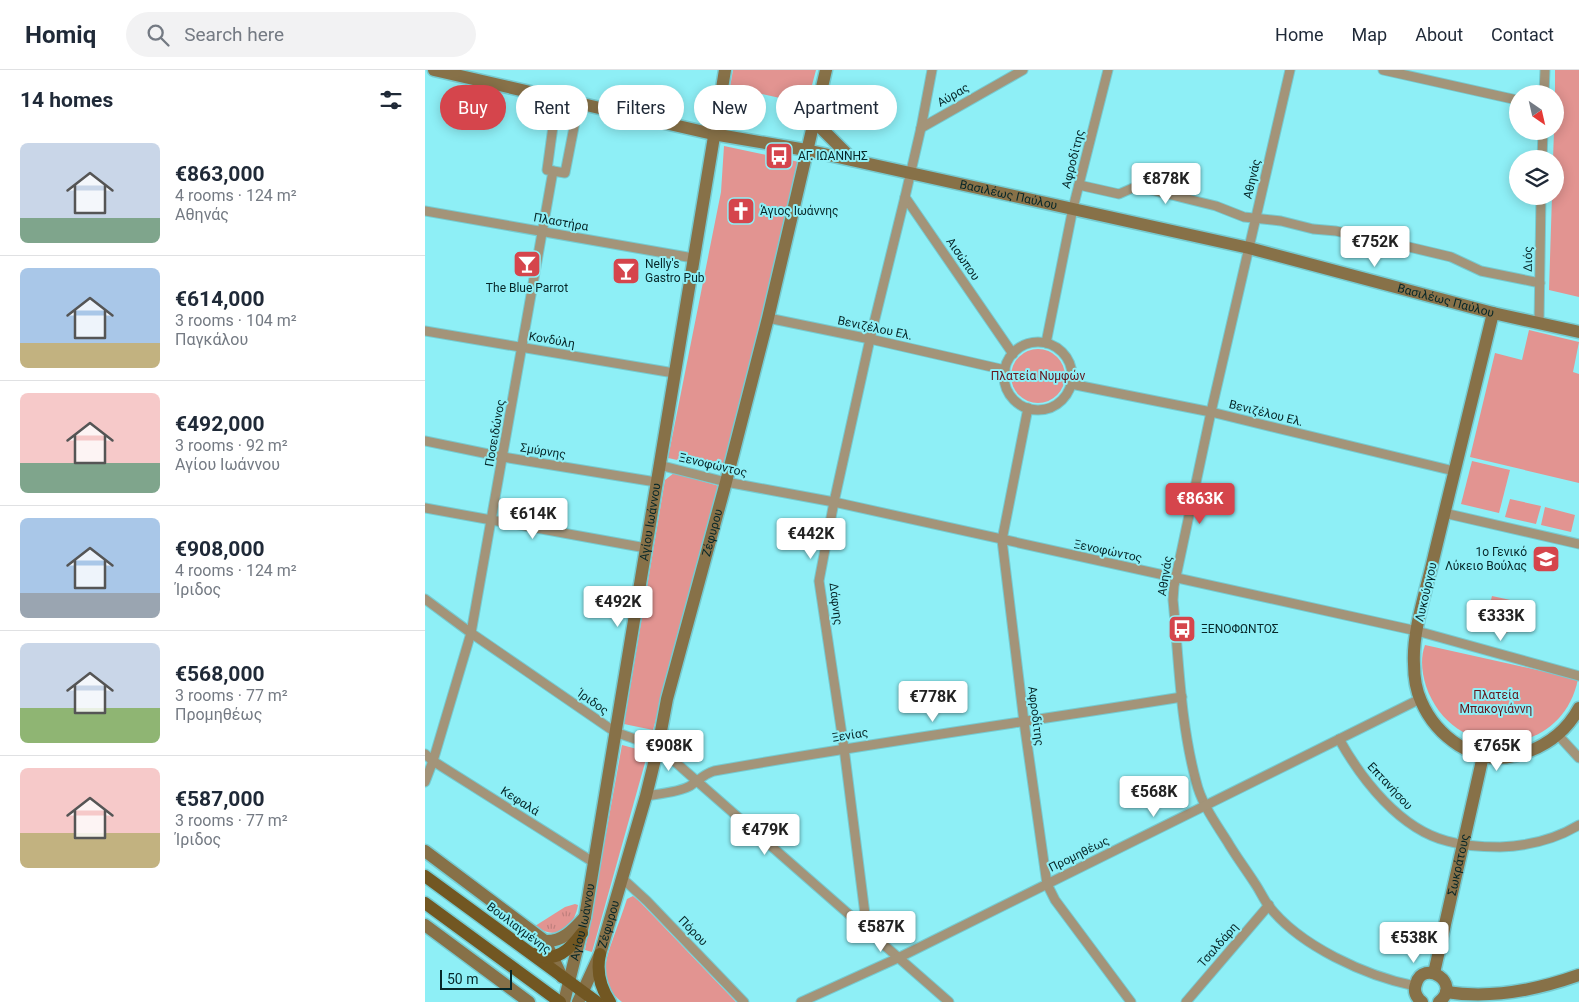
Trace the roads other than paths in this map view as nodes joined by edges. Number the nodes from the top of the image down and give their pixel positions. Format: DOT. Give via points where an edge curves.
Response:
graph roads {
  1 [pos="434,70"];
  2 [pos="725,70"];
  3 [pos="826,70"];
  4 [pos="932,70"];
  5 [pos="1023,70"];
  6 [pos="1108,70"];
  7 [pos="1290,70"];
  8 [pos="1383,70"];
  9 [pos="1545,70"];
  10 [pos="822,85"];
  11 [pos="1544,85"];
  12 [pos="516,89"];
  13 [pos="1509,98"];
  14 [pos="588,105"];
  15 [pos="921,128"];
  16 [pos="553,130"];
  17 [pos="573,130"];
  18 [pos="811,130"];
  19 [pos="823,130"];
  20 [pos="713,134"];
  21 [pos="807,150"];
  22 [pos="854,161"];
  23 [pos="553,171"];
  24 [pos="910,174"];
  25 [pos="1079,185"];
  26 [pos="905,197"];
  27 [pos="1541,205"];
  28 [pos="1073,208"];
  29 [pos="425,211"];
  30 [pos="1256,219"];
  31 [pos="544,232"];
  32 [pos="1249,248"];
  33 [pos="693,258"];
  34 [pos="1540,283"];
  35 [pos="1493,313"];
  36 [pos="768,318"];
  37 [pos="1539,323"];
  38 [pos="425,331"];
  39 [pos="1579,332"];
  40 [pos="870,339"];
  41 [pos="1046,343"];
  42 [pos="523,347"];
  43 [pos="1013,354"];
  44 [pos="1005,370"];
  45 [pos="674,373"];
  46 [pos="1071,384"];
  47 [pos="1028,408"];
  48 [pos="1211,412"];
  49 [pos="425,442"];
  50 [pos="503,457"];
  51 [pos="659,465"];
  52 [pos="1454,471"];
  53 [pos="656,482"];
  54 [pos="726,482"];
  55 [pos="834,502"];
  56 [pos="425,508"];
  57 [pos="1444,514"];
  58 [pos="491,520"];
  59 [pos="1002,540"];
  60 [pos="1579,544"];
  61 [pos="646,548"];
  62 [pos="1176,579"];
  63 [pos="425,599"];
  64 [pos="1417,631"];
  65 [pos="471,633"];
  66 [pos="1579,676"];
  67 [pos="1182,697"];
  68 [pos="1420,699"];
  69 [pos="1579,708"];
  70 [pos="1024,722"];
  71 [pos="615,732"];
  72 [pos="1558,735"];
  73 [pos="1339,739"];
  74 [pos="658,747"];
  75 [pos="844,748"];
  76 [pos="425,754"];
  77 [pos="1483,756"];
  78 [pos="1579,758"];
  79 [pos="433,761"];
  80 [pos="696,780"];
  81 [pos="425,782"];
  82 [pos="646,796"];
  83 [pos="1205,806"];
  84 [pos="1579,825"];
  85 [pos="1463,845"];
  86 [pos="425,851"];
  87 [pos="593,862"];
  88 [pos="425,876"];
  89 [pos="623,879"];
  90 [pos="1047,884"];
  91 [pos="425,903"];
  92 [pos="1269,905"];
  93 [pos="585,916"];
  94 [pos="425,925"];
  95 [pos="867,930"];
  96 [pos="582,933"];
  97 [pos="545,941"];
  98 [pos="517,944"];
  99 [pos="600,954"];
  100 [pos="553,957"];
  101 [pos="898,958"];
  102 [pos="1434,973"];
  103 [pos="1579,976"];
  104 [pos="566,979"];
  105 [pos="1415,986"];
  106 [pos="581,997"];
  107 [pos="1442,997"];
  108 [pos="529,1002"];
  109 [pos="560,1002"];
  110 [pos="564,1002"];
  111 [pos="597,1002"];
  112 [pos="610,1002"];
  113 [pos="743,1002"];
  114 [pos="801,1002"];
  115 [pos="949,1002"];
  116 [pos="1131,1002"];
  117 [pos="1185,1002"];
  118 [pos="1422,1002"];
  1 -- 12 [label="street, Βασιλέως Παύλου"];
  2 -- 20 [label="street, Αγίου Ιωάννου"];
  3 -- 10 [label="street, Ζέφυρου"];
  4 -- 15 [label="street"];
  5 -- 15 [label="street, Αύρας"];
  6 -- 25 [label="street, Αφροδίτης"];
  7 -- 30 [label="street, Αθηνάς"];
  8 -- 13 [label="street"];
  9 -- 11 [label="street"];
  14 -- 20 [label="street, Βασιλέως Παύλου"];
  15 -- 24 [label="street"];
  16 -- 23 [label="street, Ποσειδώνος" via="547,170"];
  17 -- 23 [label="street" via="565,173"];
  18 -- 21 [label="street, Ζέφυρου"];
  19 -- 22 [label="street"];
  20 -- 21 [label="street, Βασιλέως Παύλου"];
  20 -- 33 [label="street, Αγίου Ιωάννου"];
  21 -- 22 [label="street, Βασιλέως Παύλου"];
  21 -- 36 [label="street, Ζέφυρου"];
  22 -- 24 [label="street, Βασιλέως Παύλου"];
  23 -- 31 [label="street, Ποσειδώνος"];
  24 -- 26 [label="street"];
  24 -- 28 [label="street, Βασιλέως Παύλου"];
  25 -- 28 [label="street, Αφροδίτης"];
  25 -- 30 [label="street" via="1119,194 1139,187"];
  26 -- 40 [label="street, Δάφνης"];
  26 -- 43 [label="street, Αισώπου"];
  27 -- 34 [label="street, Διός"];
  28 -- 32 [label="street, Βασιλέως Παύλου"];
  28 -- 41 [label="street, Αφροδίτης"];
  29 -- 31 [label="street, Πλαστήρα"];
  30 -- 32 [label="street, Αθηνάς"];
  30 -- 34 [label="street" via="1337,231 1409,247 1451,257 1481,271"];
  31 -- 33 [label="street, Πλαστήρα"];
  31 -- 42 [label="street, Ποσειδώνος"];
  32 -- 35 [label="street, Βασιλέως Παύλου"];
  32 -- 48 [label="street, Αθηνάς"];
  33 -- 45 [label="street, Αγίου Ιωάννου"];
  34 -- 37 [label="street, Διός"];
  35 -- 37 [label="street, Βασιλέως Παύλου"];
  35 -- 52 [label="street, Λυκούργου"];
  36 -- 40 [label="street, Βενιζέλου Ελ."];
  36 -- 54 [label="street, Ζέφυρου"];
  37 -- 39 [label="street, Βασιλέως Παύλου"];
  38 -- 42 [label="street, Κονδύλη"];
  40 -- 44 [label="street, Βενιζέλου Ελ."];
  40 -- 55 [label="street, Δάφνης"];
  41 -- 43 [label="street" via="1028,344"];
  41 -- 46 [label="street" via="1069,361"];
  42 -- 45 [label="street, Κονδύλη"];
  42 -- 50 [label="street, Ποσειδώνος"];
  43 -- 44 [label="street"];
  44 -- 47 [label="street" via="1009,394"];
  45 -- 51 [label="street, Αγίου Ιωάννου"];
  46 -- 47 [label="street" via="1064,398 1052,407 1042,410"];
  46 -- 48 [label="street, Βενιζέλου Ελ."];
  47 -- 59 [label="street, Αφροδίτης"];
  48 -- 52 [label="street, Βενιζέλου Ελ."];
  48 -- 62 [label="street, Αθηνάς"];
  49 -- 50 [label="street, Σμύρνης"];
  50 -- 53 [label="street, Σμύρνης"];
  50 -- 58 [label="street, Ποσειδώνος"];
  51 -- 53 [label="street, Αγίου Ιωάννου"];
  51 -- 54 [label="street, Ξενοφώντος"];
  52 -- 57 [label="street, Λυκούργου"];
  53 -- 61 [label="street, Αγίου Ιωάννου"];
  54 -- 55 [label="street, Ξενοφώντος"];
  54 -- 74 [label="street, Ζέφυρου" via="667,699"];
  55 -- 59 [label="street, Ξενοφώντος"];
  55 -- 75 [label="street, Δάφνης" via="819,581"];
  56 -- 58 [label="street"];
  57 -- 60 [label="street"];
  57 -- 64 [label="street, Λυκούργου"];
  58 -- 61 [label="street"];
  58 -- 65 [label="street, Ποσειδώνος"];
  59 -- 62 [label="street, Ξενοφώντος"];
  59 -- 70 [label="street, Αφροδίτης"];
  61 -- 71 [label="street, Αγίου Ιωάννου"];
  62 -- 64 [label="street, Ξενοφώντος"];
  62 -- 67 [label="street, Αθηνάς" via="1173,600"];
  63 -- 65 [label="street, Ίριδος"];
  64 -- 66 [label="street, Ξενοφώντος"];
  64 -- 68 [label="street, Λυκούργου" via="1414,664"];
  65 -- 71 [label="street, Ίριδος"];
  65 -- 79 [label="street, Ποσειδώνος"];
  67 -- 70 [label="street, Ξενίας"];
  67 -- 83 [label="street, Αθηνάς" via="1196,783"];
  68 -- 73 [label="street, Προμηθέως"];
  68 -- 77 [label="street, Λυκούργου" via="1447,736 1473,754"];
  69 -- 72 [label="street"];
  70 -- 75 [label="street, Ξενίας"];
  70 -- 90 [label="street, Αφροδίτης"];
  71 -- 74 [label="street, Ίριδος"];
  71 -- 87 [label="street, Αγίου Ιωάννου"];
  72 -- 77 [label="street" via="1528,752 1501,758"];
  72 -- 78 [label="street"];
  73 -- 83 [label="street, Προμηθέως"];
  73 -- 85 [label="street, Επτανήσου" via="1363,777 1403,819 1427,834"];
  74 -- 80 [label="street, Ίριδος"];
  74 -- 82 [label="street, Ζέφυρου"];
  75 -- 80 [label="street, Ξενίας" via="714,770"];
  75 -- 95 [label="street, Δάφνης"];
  76 -- 79 [label="street, Κεφαλά"];
  77 -- 85 [label="street, Σωκράτους"];
  79 -- 81 [label="street, Ποσειδώνος"];
  79 -- 87 [label="street, Κεφαλά"];
  80 -- 82 [label="street, Ξενίας" via="684,788"];
  80 -- 95 [label="street, Ίριδος"];
  82 -- 89 [label="street, Ζέφυρου"];
  83 -- 90 [label="street, Προμηθέως"];
  83 -- 92 [label="street, Αθηνάς"];
  84 -- 85 [label="street, Επτανήσου" via="1564,834 1533,844 1502,847"];
  85 -- 102 [label="street, Σωκράτους"];
  86 -- 97 [label="street"];
  87 -- 93 [label="street, Αγίου Ιωάννου"];
  88 -- 98 [label="main road, Βουλιαγμένης"];
  89 -- 99 [label="street, Ζέφυρου"];
  89 -- 113 [label="street, Πόρου"];
  90 -- 101 [label="street, Προμηθέως"];
  90 -- 116 [label="street, Αφροδίτης" via="1055,900"];
  91 -- 109 [label="main road"];
  92 -- 105 [label="street, Αθηνάς" via="1293,929 1335,957 1384,979"];
  92 -- 117 [label="street, Τσαλδάρη"];
  93 -- 96 [label="street, Αγίου Ιωάννου"];
  93 -- 97 [label="street" via="563,938"];
  94 -- 108 [label="street"];
  95 -- 101 [label="street, Ίριδος"];
  96 -- 100 [label="main road" via="564,953"];
  96 -- 104 [label="street, Αγίου Ιωάννου"];
  97 -- 100 [label="street"];
  98 -- 100 [label="main road" via="537,955"];
  98 -- 104 [label="main road, Βουλιαγμένης"];
  99 -- 106 [label="street, Ζέφυρου"];
  99 -- 112 [label="main road" via="599,976"];
  100 -- 104 [label="street"];
  101 -- 114 [label="street, Προμηθέως"];
  101 -- 115 [label="street, Ίριδος"];
  102 -- 105 [label="street" via="1422,976"];
  102 -- 107 [label="street" via="1445,983"];
  103 -- 107 [label="street" via="1532,989"];
  104 -- 106 [label="main road, Βουλιαγμένης"];
  104 -- 110 [label="street, Αγίου Ιωάννου"];
  105 -- 118 [label="street"];
  106 -- 111 [label="main road, Βουλιαγμένης"];
}
